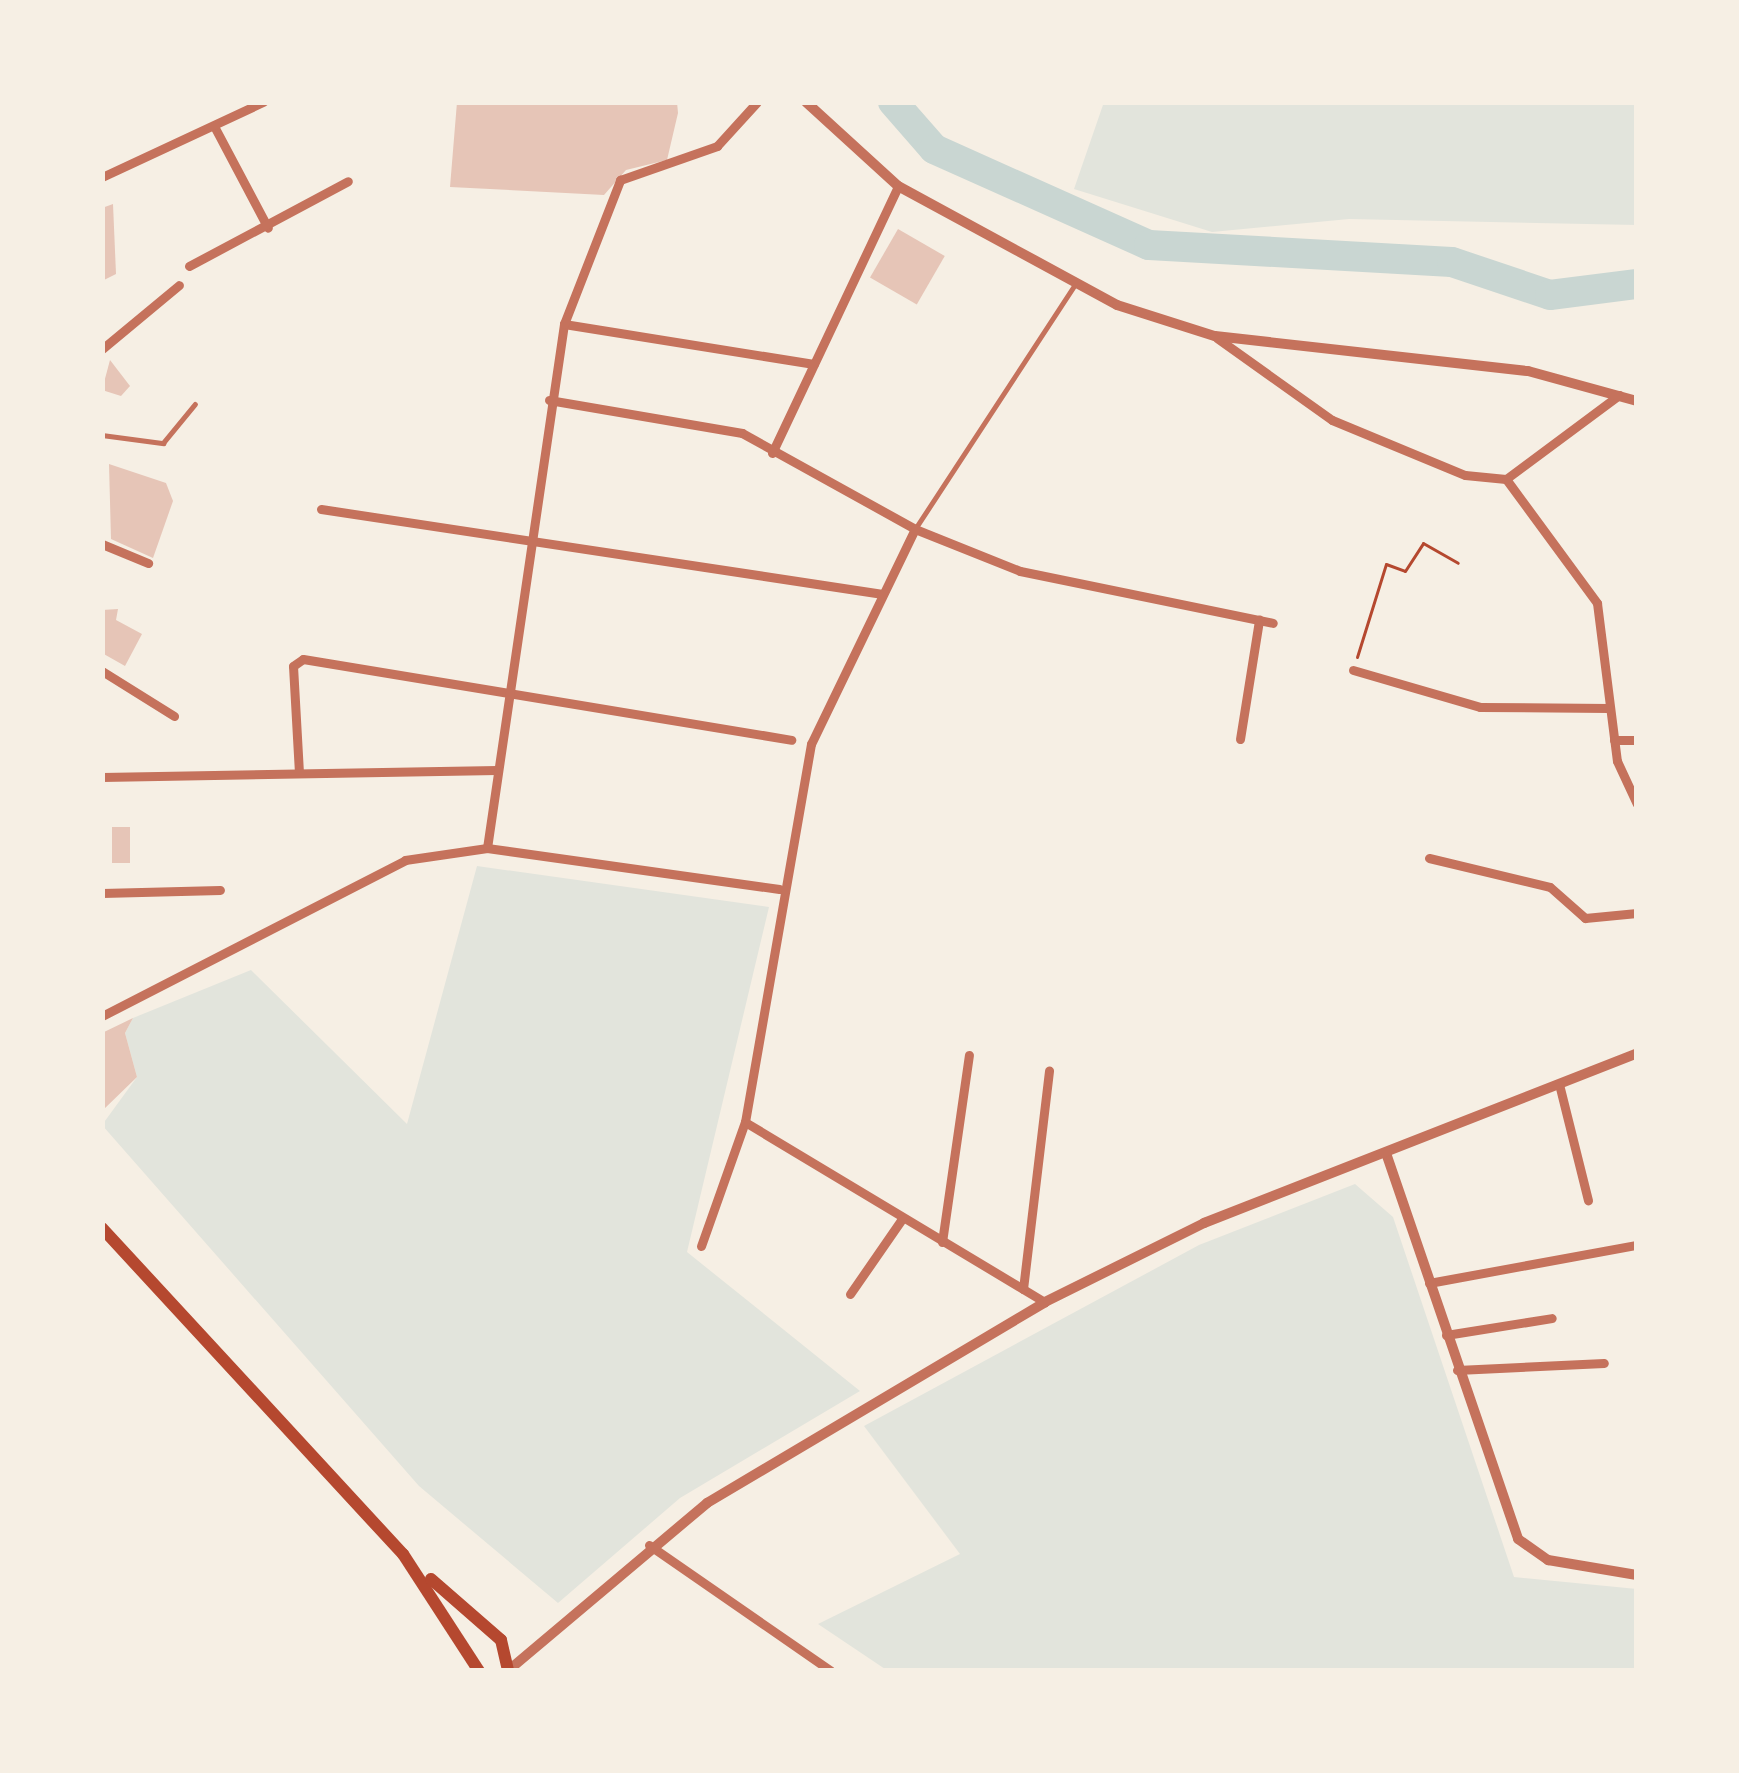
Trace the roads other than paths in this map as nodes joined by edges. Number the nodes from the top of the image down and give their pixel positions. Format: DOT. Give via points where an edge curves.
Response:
graph roads {
  1 [pos="262,102"];
  2 [pos="758,102"];
  3 [pos="806,102"];
  4 [pos="214,126"];
  5 [pos="102,177"];
  6 [pos="348,181"];
  7 [pos="898,186"];
  8 [pos="268,228"];
  9 [pos="189,266"];
  10 [pos="179,285"];
  11 [pos="1076,285"];
  12 [pos="564,324"];
  13 [pos="1215,336"];
  14 [pos="102,349"];
  15 [pos="814,364"];
  16 [pos="1619,394"];
  17 [pos="549,400"];
  18 [pos="1637,400"];
  19 [pos="195,404"];
  20 [pos="102,435"];
  21 [pos="772,453"];
  22 [pos="1506,479"];
  23 [pos="321,509"];
  24 [pos="915,529"];
  25 [pos="102,544"];
  26 [pos="526,545"];
  27 [pos="148,563"];
  28 [pos="883,594"];
  29 [pos="1259,620"];
  30 [pos="1274,623"];
  31 [pos="102,670"];
  32 [pos="1353,670"];
  33 [pos="508,697"];
  34 [pos="1609,708"];
  35 [pos="174,716"];
  36 [pos="1240,739"];
  37 [pos="791,740"];
  38 [pos="1613,740"];
  39 [pos="1637,740"];
  40 [pos="497,770"];
  41 [pos="299,773"];
  42 [pos="102,777"];
  43 [pos="1637,804"];
  44 [pos="487,848"];
  45 [pos="1429,858"];
  46 [pos="779,889"];
  47 [pos="220,890"];
  48 [pos="102,893"];
  49 [pos="1637,913"];
  50 [pos="102,1016"];
  51 [pos="1637,1053"];
  52 [pos="969,1054"];
  53 [pos="1049,1071"];
  54 [pos="1559,1084"];
  55 [pos="745,1122"];
  56 [pos="1386,1153"];
  57 [pos="1588,1200"];
  58 [pos="902,1219"];
  59 [pos="102,1228"];
  60 [pos="942,1242"];
  61 [pos="701,1246"];
  62 [pos="1637,1246"];
  63 [pos="1429,1283"];
  64 [pos="1023,1289"];
  65 [pos="850,1294"];
  66 [pos="1046,1302"];
  67 [pos="1552,1318"];
  68 [pos="1446,1335"];
  69 [pos="1604,1363"];
  70 [pos="1457,1370"];
  71 [pos="649,1545"];
  72 [pos="403,1554"];
  73 [pos="1637,1575"];
  74 [pos="509,1670"];
  75 [pos="479,1671"];
  76 [pos="831,1671"];
  1 -- 4 [label="street"];
  2 -- 12 [label="street" via="717,146 620,180"];
  3 -- 7 [label="street"];
  4 -- 5 [label="street"];
  4 -- 8 [label="street"];
  6 -- 8 [label="street"];
  7 -- 11 [label="street"];
  7 -- 15 [label="street"];
  8 -- 9 [label="street"];
  10 -- 14 [label="street"];
  11 -- 13 [label="street"];
  11 -- 24 [label="lane"];
  12 -- 15 [label="street"];
  12 -- 17 [label="street"];
  13 -- 16 [label="street" via="1528,371"];
  13 -- 22 [label="street" via="1372,442"];
  15 -- 21 [label="street"];
  16 -- 18 [label="street"];
  16 -- 22 [label="street"];
  17 -- 21 [label="street" via="742,433"];
  17 -- 26 [label="street"];
  19 -- 20 [label="lane" via="163,443"];
  21 -- 24 [label="street"];
  22 -- 34 [label="street" via="1597,603"];
  23 -- 26 [label="street"];
  24 -- 28 [label="street"];
  24 -- 29 [label="street" via="1020,571"];
  25 -- 27 [label="street"];
  26 -- 28 [label="street"];
  26 -- 33 [label="street"];
  28 -- 46 [label="street" via="812,744"];
  29 -- 30 [label="street"];
  29 -- 36 [label="street"];
  31 -- 35 [label="street"];
  32 -- 34 [label="street" via="1480,707"];
  33 -- 37 [label="street"];
  33 -- 40 [label="street"];
  33 -- 41 [label="street" via="296,661"];
  34 -- 38 [label="street"];
  38 -- 39 [label="street"];
  38 -- 43 [label="street"];
  40 -- 41 [label="street"];
  40 -- 44 [label="street"];
  41 -- 42 [label="street"];
  44 -- 46 [label="street"];
  44 -- 50 [label="street" via="370,870 247,948"];
  45 -- 49 [label="street" via="1550,887 1585,918"];
  46 -- 55 [label="street"];
  47 -- 48 [label="street"];
  51 -- 54 [label="street"];
  52 -- 60 [label="street"];
  53 -- 64 [label="street"];
  54 -- 56 [label="street"];
  54 -- 57 [label="street"];
  55 -- 58 [label="street"];
  55 -- 61 [label="street"];
  56 -- 63 [label="street"];
  56 -- 66 [label="street" via="1204,1223"];
  58 -- 60 [label="street"];
  58 -- 65 [label="street"];
  59 -- 72 [label="main road"];
  60 -- 64 [label="street"];
  62 -- 63 [label="street"];
  63 -- 68 [label="street"];
  64 -- 66 [label="street"];
  66 -- 71 [label="street"];
  67 -- 68 [label="street"];
  68 -- 70 [label="street"];
  69 -- 70 [label="street"];
  70 -- 73 [label="street" via="1499,1498 1530,1550"];
  71 -- 74 [label="street"];
  71 -- 76 [label="street"];
  72 -- 74 [label="main road" via="508,1650"];
  72 -- 75 [label="main road" via="464,1635"];
}
